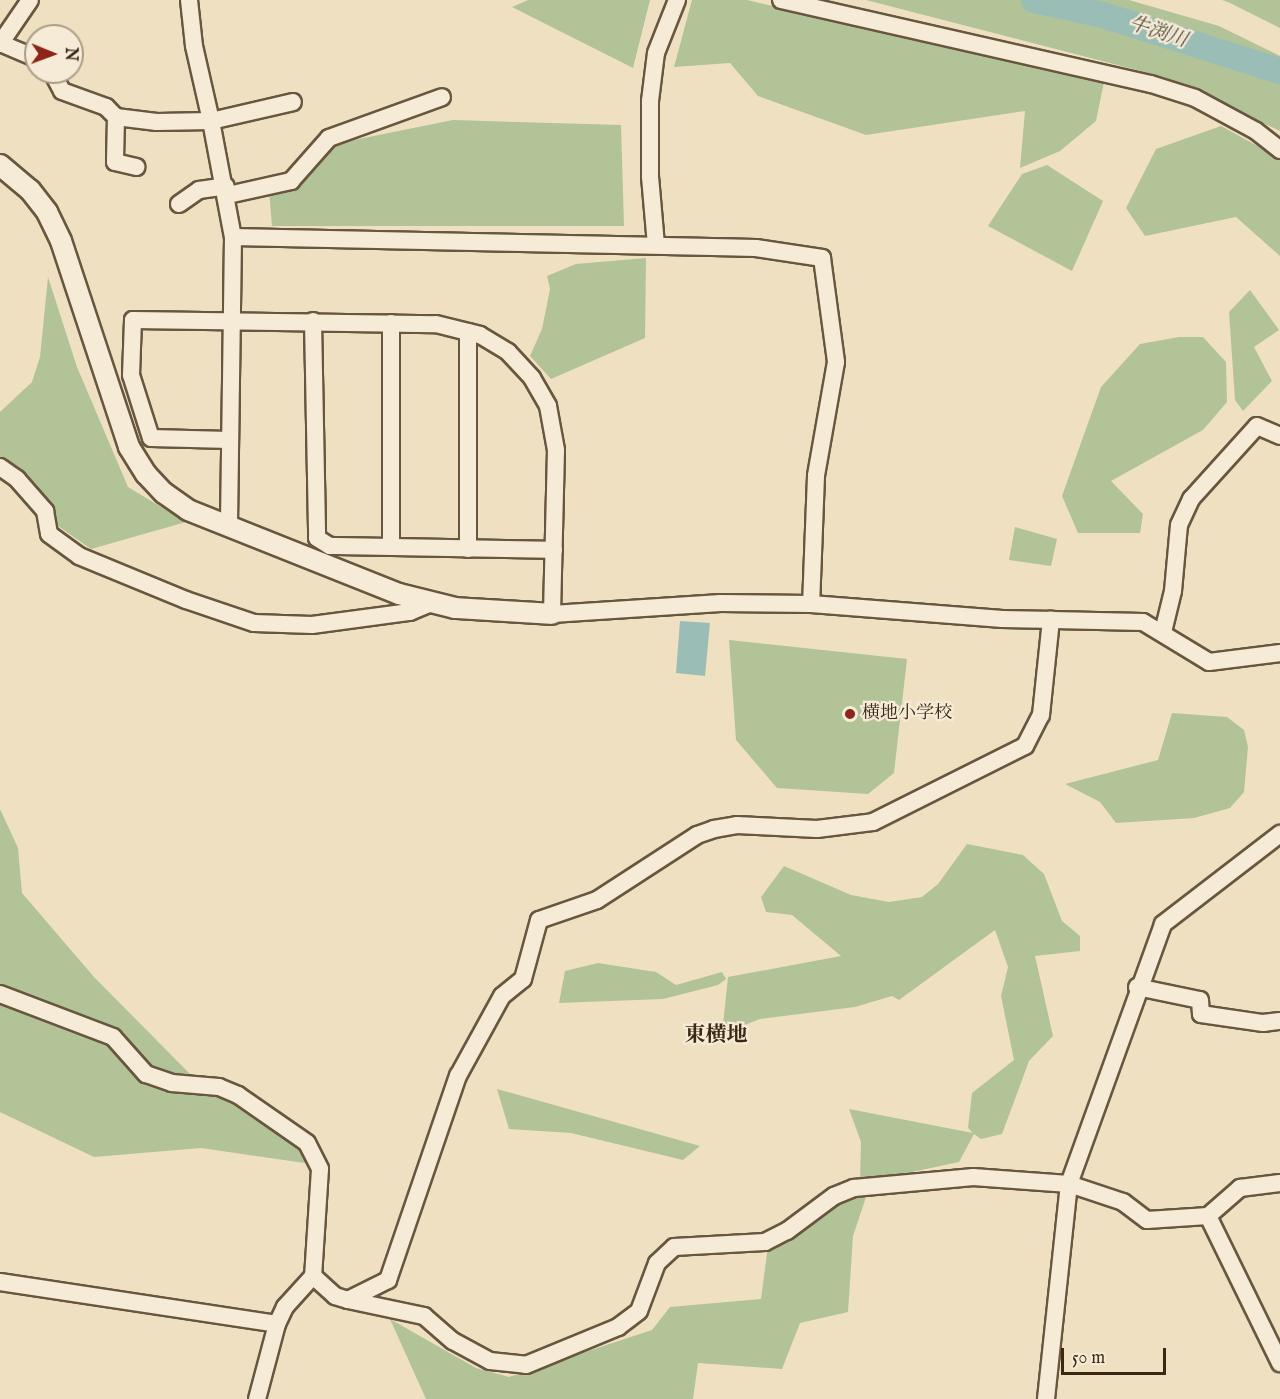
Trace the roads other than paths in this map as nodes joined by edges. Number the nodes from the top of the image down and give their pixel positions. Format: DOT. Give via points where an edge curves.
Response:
graph roads {
  1 [pos="30,0"];
  2 [pos="189,0"];
  3 [pos="677,0"];
  4 [pos="781,0"];
  5 [pos="0,43"];
  6 [pos="24,53"];
  7 [pos="58,84"];
  8 [pos="442,97"];
  9 [pos="293,102"];
  10 [pos="116,117"];
  11 [pos="211,121"];
  12 [pos="1280,150"];
  13 [pos="0,165"];
  14 [pos="136,167"];
  15 [pos="227,191"];
  16 [pos="179,204"];
  17 [pos="233,237"];
  18 [pos="657,244"];
  19 [pos="232,319"];
  20 [pos="313,321"];
  21 [pos="391,323"];
  22 [pos="468,332"];
  23 [pos="1280,436"];
  24 [pos="230,440"];
  25 [pos="0,467"];
  26 [pos="229,528"];
  27 [pos="391,547"];
  28 [pos="468,549"];
  29 [pos="554,550"];
  30 [pos="434,602"];
  31 [pos="811,604"];
  32 [pos="552,614"];
  33 [pos="1051,620"];
  34 [pos="1163,632"];
  35 [pos="1280,653"];
  36 [pos="1280,834"];
  37 [pos="1137,987"];
  38 [pos="0,994"];
  39 [pos="1280,1021"];
  40 [pos="1280,1183"];
  41 [pos="1069,1184"];
  42 [pos="1208,1216"];
  43 [pos="313,1276"];
  44 [pos="0,1282"];
  45 [pos="348,1300"];
  46 [pos="277,1324"];
  47 [pos="1280,1363"];
  48 [pos="257,1399"];
  49 [pos="1046,1399"];
  1 -- 5 [label="street"];
  2 -- 11 [label="street" via="194,46"];
  3 -- 18 [label="street" via="656,53 650,101 650,177"];
  4 -- 12 [label="street" via="1151,84 1195,98 1256,131"];
  5 -- 6 [label="street"];
  7 -- 10 [label="street" via="62,91 106,107"];
  8 -- 15 [label="street" via="329,138 291,181"];
  9 -- 11 [label="street"];
  10 -- 11 [label="street" via="157,122"];
  10 -- 14 [label="street" via="115,162"];
  11 -- 15 [label="street"];
  13 -- 26 [label="street" via="30,190 61,242 129,447 164,492 188,510"];
  15 -- 16 [label="street" via="199,190"];
  15 -- 17 [label="street"];
  17 -- 18 [label="street"];
  17 -- 19 [label="street"];
  18 -- 31 [label="street" via="756,248 822,258 836,362 816,476"];
  19 -- 20 [label="street"];
  19 -- 24 [label="street"];
  19 -- 24 [label="street" via="133,320 131,375 151,438"];
  20 -- 21 [label="street"];
  20 -- 27 [label="street" via="317,538 330,546"];
  21 -- 22 [label="street" via="436,324"];
  21 -- 27 [label="street"];
  22 -- 28 [label="street"];
  22 -- 29 [label="street" via="508,352 532,378 548,406 556,450"];
  23 -- 34 [label="street" via="1257,426 1191,499 1179,525 1173,591"];
  24 -- 26 [label="street"];
  25 -- 30 [label="street" via="17,479 45,511 49,534 79,556 186,600 255,623 320,624 410,612"];
  26 -- 30 [label="street" via="372,585"];
  27 -- 28 [label="street"];
  28 -- 29 [label="street"];
  29 -- 32 [label="street"];
  30 -- 32 [label="street" via="515,614"];
  31 -- 32 [label="street" via="673,604"];
  31 -- 33 [label="street"];
  33 -- 34 [label="street" via="1143,622"];
  33 -- 45 [label="street" via="1041,715 1025,746 873,822 817,829 737,825 714,829 698,835 597,900 540,920 523,979 502,996 458,1076 388,1280"];
  34 -- 35 [label="street" via="1209,662"];
  36 -- 37 [label="street" via="1173,913 1163,924"];
  37 -- 39 [label="street" via="1200,1000 1201,1014 1263,1023"];
  37 -- 41 [label="street"];
  38 -- 43 [label="street" via="113,1037 146,1074 172,1083 219,1087 238,1095 307,1143 320,1169"];
  40 -- 42 [label="street" via="1240,1188"];
  41 -- 42 [label="street" via="1123,1202 1147,1220"];
  41 -- 45 [label="street" via="973,1177 854,1188 834,1196 787,1231 765,1242 674,1247 657,1263 639,1311 618,1327 526,1365 499,1363 472,1353 424,1316"];
  41 -- 49 [label="street"];
  42 -- 47 [label="street"];
  43 -- 45 [label="street" via="335,1296"];
  43 -- 46 [label="street" via="285,1307"];
  44 -- 46 [label="street"];
  46 -- 48 [label="street"];
}
